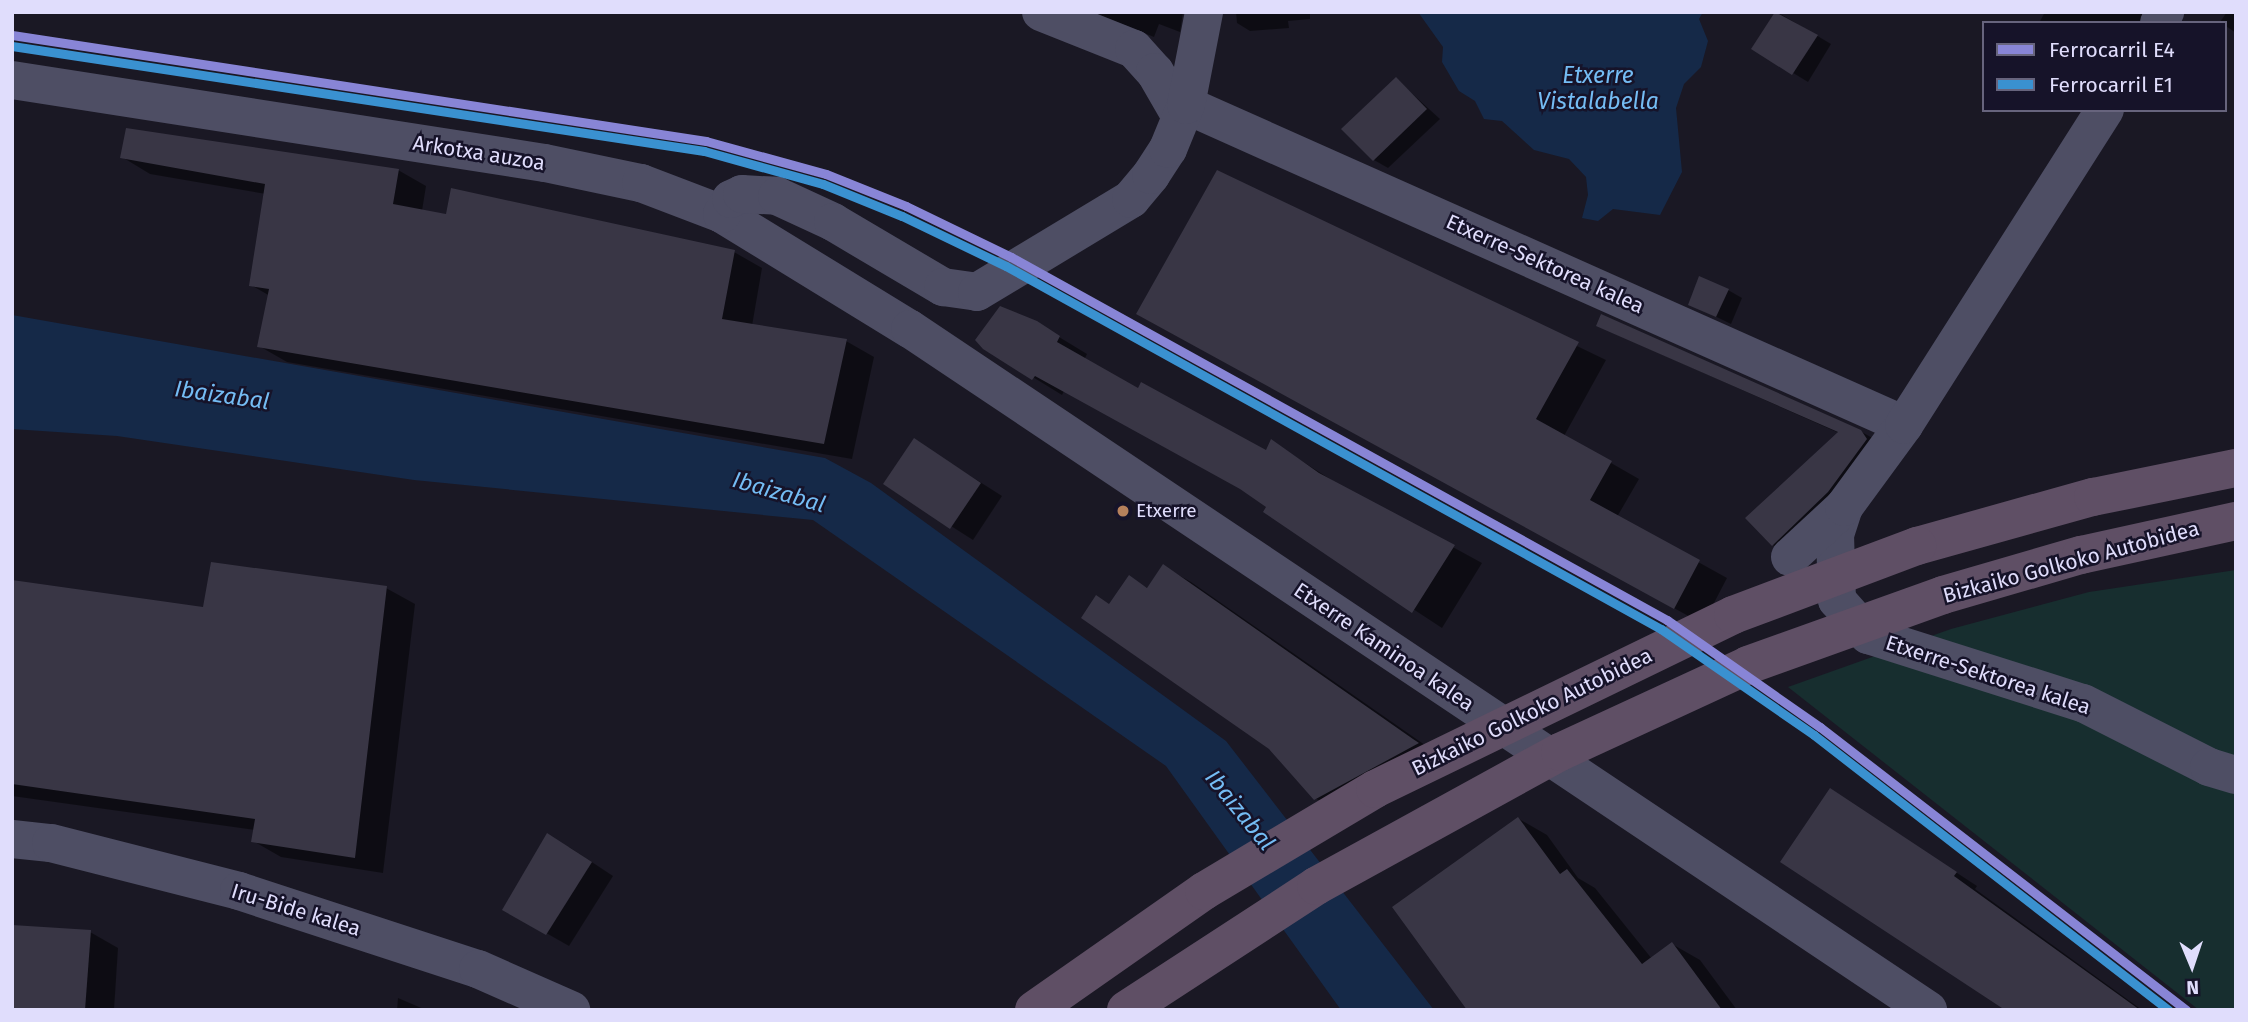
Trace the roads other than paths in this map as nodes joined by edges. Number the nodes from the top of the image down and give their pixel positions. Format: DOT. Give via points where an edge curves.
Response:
graph roads {
  1 [pos="1041,12"];
  2 [pos="1204,12"];
  3 [pos="12,80"];
  4 [pos="1184,111"];
  5 [pos="2104,112"];
  6 [pos="722,214"];
  7 [pos="910,329"];
  8 [pos="1904,425"];
  9 [pos="2236,468"];
  10 [pos="1844,507"];
  11 [pos="2236,521"];
  12 [pos="2236,539"];
  13 [pos="2081,555"];
  14 [pos="1790,557"];
  15 [pos="2236,775"];
  16 [pos="12,839"];
  17 [pos="571,1010"];
  18 [pos="1034,1010"];
  19 [pos="1126,1010"];
  20 [pos="1928,1010"];
  1 -- 4 [label="street" via="1134,49"];
  2 -- 4 [label="street"];
  3 -- 6 [label="street, Arkotxa auzoa" via="545,163 641,183"];
  4 -- 6 [label="street" via="1168,149 1131,199 977,292 943,287 824,216 777,196 742,194 731,199"];
  4 -- 8 [label="street, Etxerre-Sektorea kalea"];
  5 -- 8 [label="street, Etxerre-Sektorea kalea"];
  6 -- 7 [label="street, Arkotxa auzoa"];
  7 -- 20 [label="street, Etxerre Kaminoa kalea"];
  8 -- 10 [label="street, Etxerre-Sektorea kalea"];
  9 -- 18 [label="highway, Bizkaiko Golkoko Autobidea, bridge" via="2093,497 1917,547 1733,615 1375,789 1204,891"];
  10 -- 14 [label="street, Etxerre-Sektorea kalea"];
  10 -- 15 [label="street, Etxerre-Sektorea kalea" via="1835,534 1837,600 1868,635 2083,703 2208,767"];
  11 -- 13 [label="highway, Bizkaiko Golkoko Autobidea"];
  12 -- 13 [label="highway"];
  13 -- 19 [label="highway, Bizkaiko Golkoko Autobidea, bridge" via="1943,595 1748,665 1560,752 1316,886"];
  16 -- 17 [label="street, Iru-Bide kalea" via="51,843 239,891 478,968"];
}
